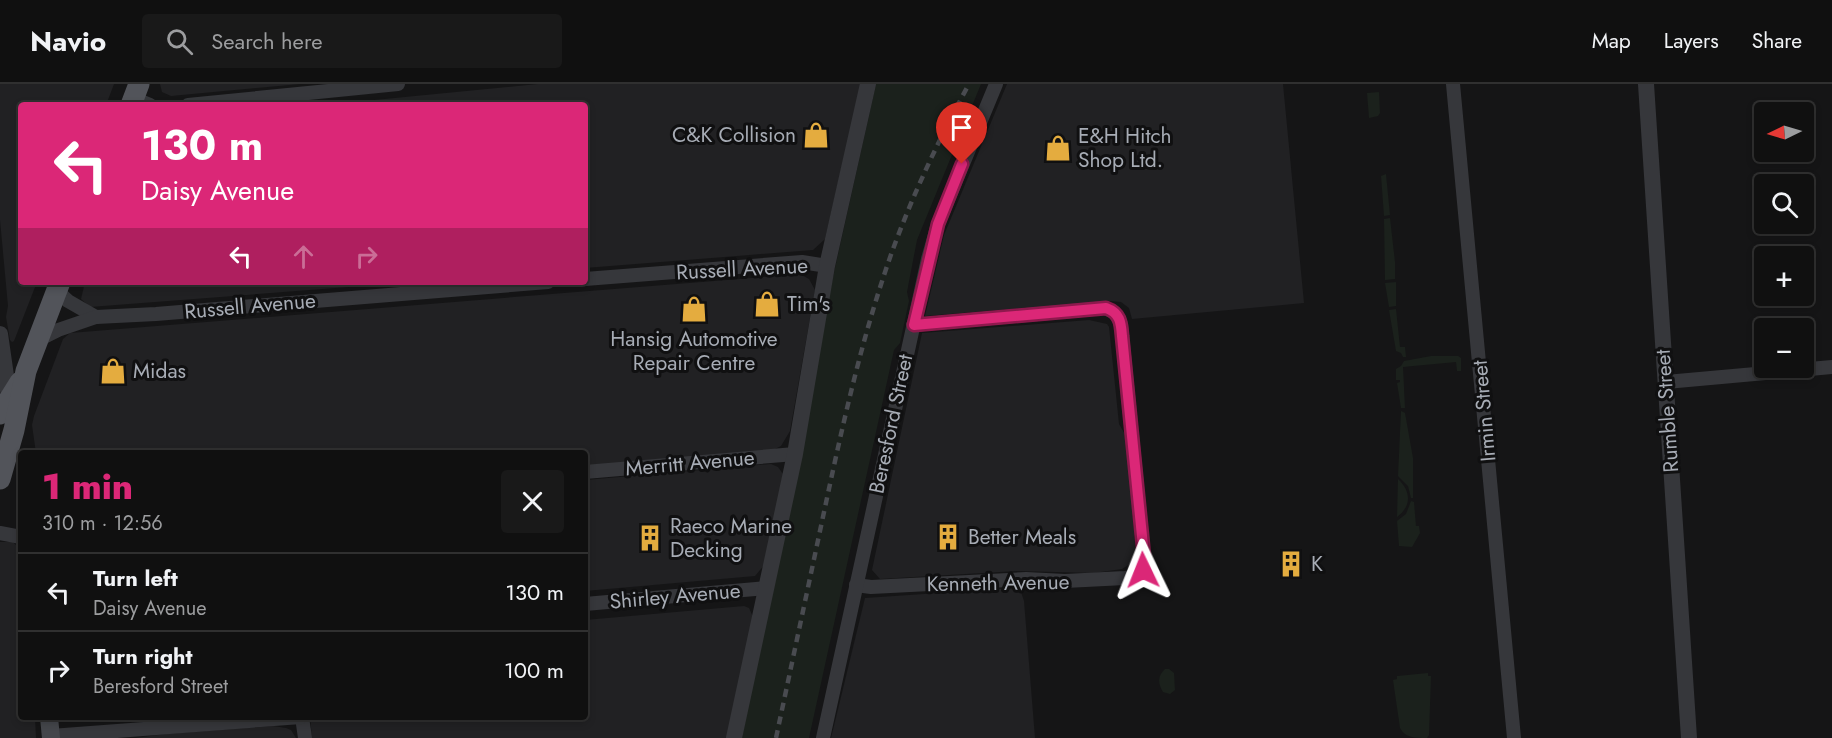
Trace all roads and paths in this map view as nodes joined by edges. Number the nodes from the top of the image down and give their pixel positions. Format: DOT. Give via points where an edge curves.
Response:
graph roads {
  1 [pos="398,84"];
  2 [pos="868,84"];
  3 [pos="996,84"];
  4 [pos="1453,84"];
  5 [pos="1646,84"];
  6 [pos="218,102"];
  7 [pos="827,266"];
  8 [pos="588,279"];
  9 [pos="509,285"];
  10 [pos="58,287"];
  11 [pos="96,317"];
  12 [pos="914,325"];
  13 [pos="0,334"];
  14 [pos="38,340"];
  15 [pos="1832,366"];
  16 [pos="27,371"];
  17 [pos="1666,381"];
  18 [pos="5,405"];
  19 [pos="15,430"];
  20 [pos="795,454"];
  21 [pos="588,472"];
  22 [pos="0,479"];
  23 [pos="0,533"];
  24 [pos="18,536"];
  25 [pos="856,585"];
  26 [pos="766,588"];
  27 [pos="588,604"];
  28 [pos="49,720"];
  29 [pos="264,720"];
  30 [pos="302,720"];
  31 [pos="51,737"];
  32 [pos="305,738"];
  33 [pos="734,738"];
  34 [pos="823,738"];
  35 [pos="1514,738"];
  36 [pos="1689,738"];
  1 -- 6 [label="street"];
  2 -- 7 [label="street"];
  3 -- 12 [label="street, Beresford Street" via="938,224"];
  4 -- 35 [label="street, Irmin Street"];
  5 -- 17 [label="street, Rumble Street"];
  7 -- 8 [label="street, Russell Avenue" via="802,262"];
  7 -- 20 [label="street"];
  9 -- 11 [label="street, Russell Avenue"];
  10 -- 11 [label="street" via="68,301"];
  10 -- 14 [label="main road"];
  11 -- 14 [label="street, Russell Avenue"];
  12 -- 25 [label="street, Beresford Street"];
  12 -- 25 [label="street, Kenneth Avenue" via="1106,308 1115,313 1121,324 1145,566 1135,577 1065,582 1026,579"];
  13 -- 18 [label="street"];
  14 -- 16 [label="main road"];
  15 -- 17 [label="street"];
  16 -- 18 [label="main road"];
  16 -- 19 [label="main road"];
  17 -- 36 [label="street, Rumble Street"];
  18 -- 19 [label="main road"];
  19 -- 22 [label="main road"];
  20 -- 21 [label="street, Merritt Avenue"];
  20 -- 26 [label="street"];
  23 -- 24 [label="street"];
  25 -- 34 [label="street, Beresford Street"];
  26 -- 27 [label="street, Shirley Avenue"];
  26 -- 33 [label="street"];
  28 -- 31 [label="main road"];
  29 -- 31 [label="street"];
  30 -- 32 [label="street"];
}
